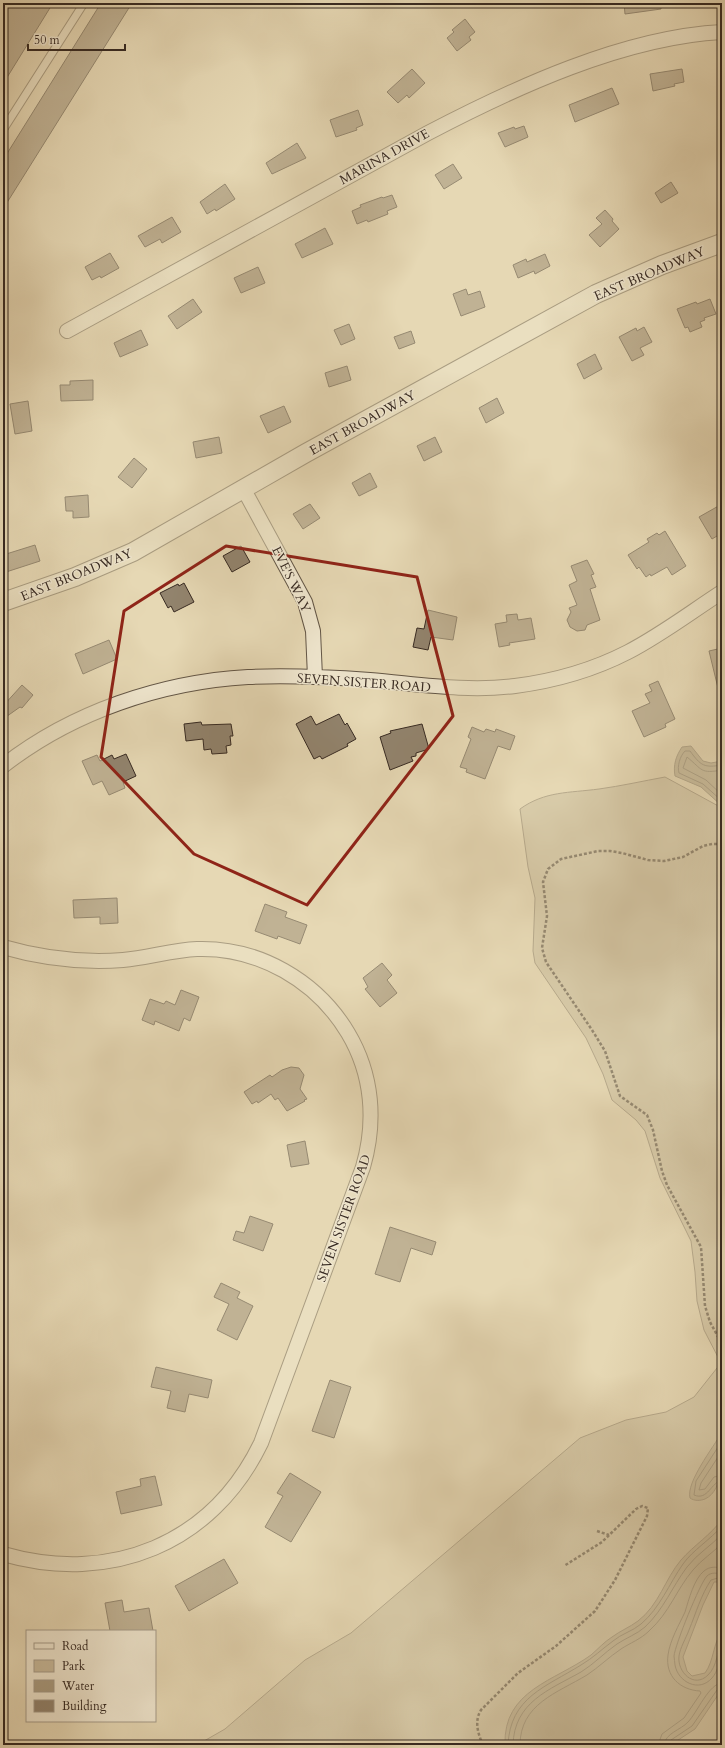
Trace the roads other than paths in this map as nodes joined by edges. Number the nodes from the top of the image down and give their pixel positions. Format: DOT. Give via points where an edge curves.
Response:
graph roads {
  1 [pos="84,3"];
  2 [pos="722,32"];
  3 [pos="3,130"];
  4 [pos="722,243"];
  5 [pos="66,331"];
  6 [pos="243,488"];
  7 [pos="722,592"];
  8 [pos="3,602"];
  9 [pos="315,677"];
  10 [pos="3,766"];
  11 [pos="3,947"];
  12 [pos="3,1554"];
  1 -- 3 [label="lane"];
  2 -- 5 [label="street, MARINA DRIVE" via="641,44 582,64 488,102 428,132"];
  4 -- 6 [label="street, EAST BROADWAY" via="662,264 596,294"];
  6 -- 8 [label="street, EAST BROADWAY" via="133,552 75,577"];
  6 -- 9 [label="street, EVE'S WAY" via="305,602 313,631"];
  7 -- 9 [label="street, SEVEN SISTER ROAD" via="628,652 573,674 545,681 486,689 456,689"];
  9 -- 10 [label="street, SEVEN SISTER ROAD" via="211,680 140,696 72,723"];
  11 -- 12 [label="street, SEVEN SISTER ROAD" via="40,956 95,961 123,960 196,949 239,954 274,965 316,993 344,1026 357,1051 366,1078 371,1121 368,1150 363,1167 261,1442 234,1488 211,1512 184,1533 133,1556 106,1562 62,1564"];
}
